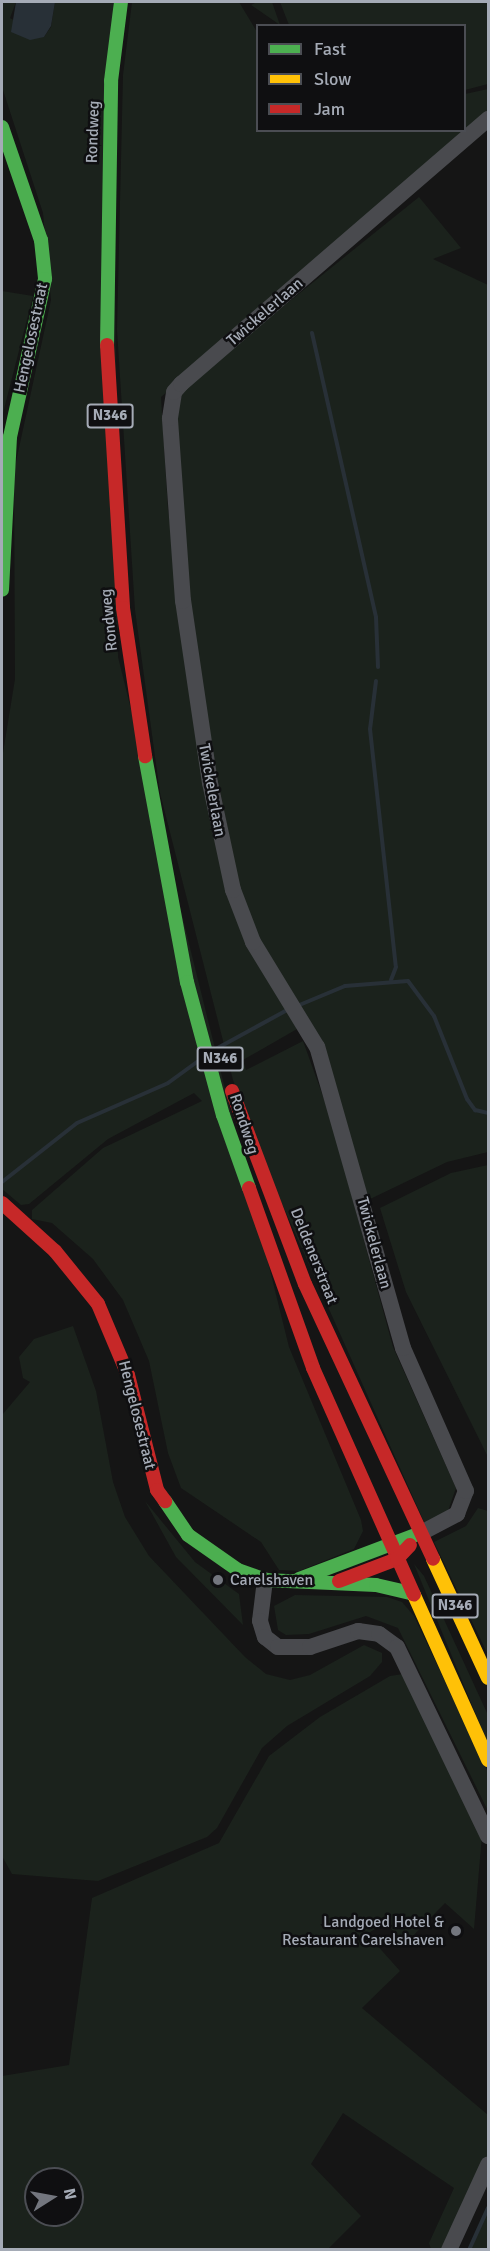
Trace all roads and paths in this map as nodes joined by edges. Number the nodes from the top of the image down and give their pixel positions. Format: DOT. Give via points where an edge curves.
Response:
graph roads {
  1 [pos="121,2"];
  2 [pos="489,119"];
  3 [pos="2,128"];
  4 [pos="2,590"];
  5 [pos="157,828"];
  6 [pos="2,1203"];
  7 [pos="422,1533"];
  8 [pos="389,1542"];
  9 [pos="397,1559"];
  10 [pos="266,1580"];
  11 [pos="292,1581"];
  12 [pos="330,1584"];
  13 [pos="412,1593"];
  14 [pos="489,1678"];
  15 [pos="489,1760"];
  16 [pos="489,1836"];
  17 [pos="489,2165"];
  18 [pos="450,2250"];
  1 -- 5 [label="main road, Rondweg / N346" via="108,162 107,368 123,608"];
  2 -- 7 [label="street, Twickelerlaan" via="181,384 174,392 170,418 183,601 210,783 233,890 253,942 317,1047 403,1348 466,1491 457,1514"];
  3 -- 4 [label="main road, Hengelosestraat" via="41,240 45,279 8,453"];
  5 -- 7 [label="main road, Deldenerstraat / N346" via="222,1065 305,1284"];
  5 -- 8 [label="main road, Rondweg / N346" via="189,993 258,1220 313,1368"];
  6 -- 10 [label="main road, Hengelosestraat" via="55,1251 103,1313 128,1375 148,1464 168,1511 210,1554"];
  7 -- 8 [label="main road, Hengelosestraat"];
  7 -- 9 [label="main road"];
  7 -- 14 [label="main road, Deldenerstraat / N346"];
  8 -- 9 [label="main road, N346"];
  8 -- 11 [label="main road, Hengelosestraat"];
  9 -- 12 [label="main road, Hengelosestraat"];
  9 -- 13 [label="main road, N346"];
  10 -- 11 [label="main road, Hengelosestraat"];
  10 -- 16 [label="street" via="260,1621 264,1637 278,1647 310,1647 358,1631 379,1634 397,1647"];
  11 -- 12 [label="main road, Hengelosestraat"];
  12 -- 13 [label="main road, Hengelosestraat" via="393,1587"];
  13 -- 15 [label="main road, N346"];
  17 -- 18 [label="street"];
}
